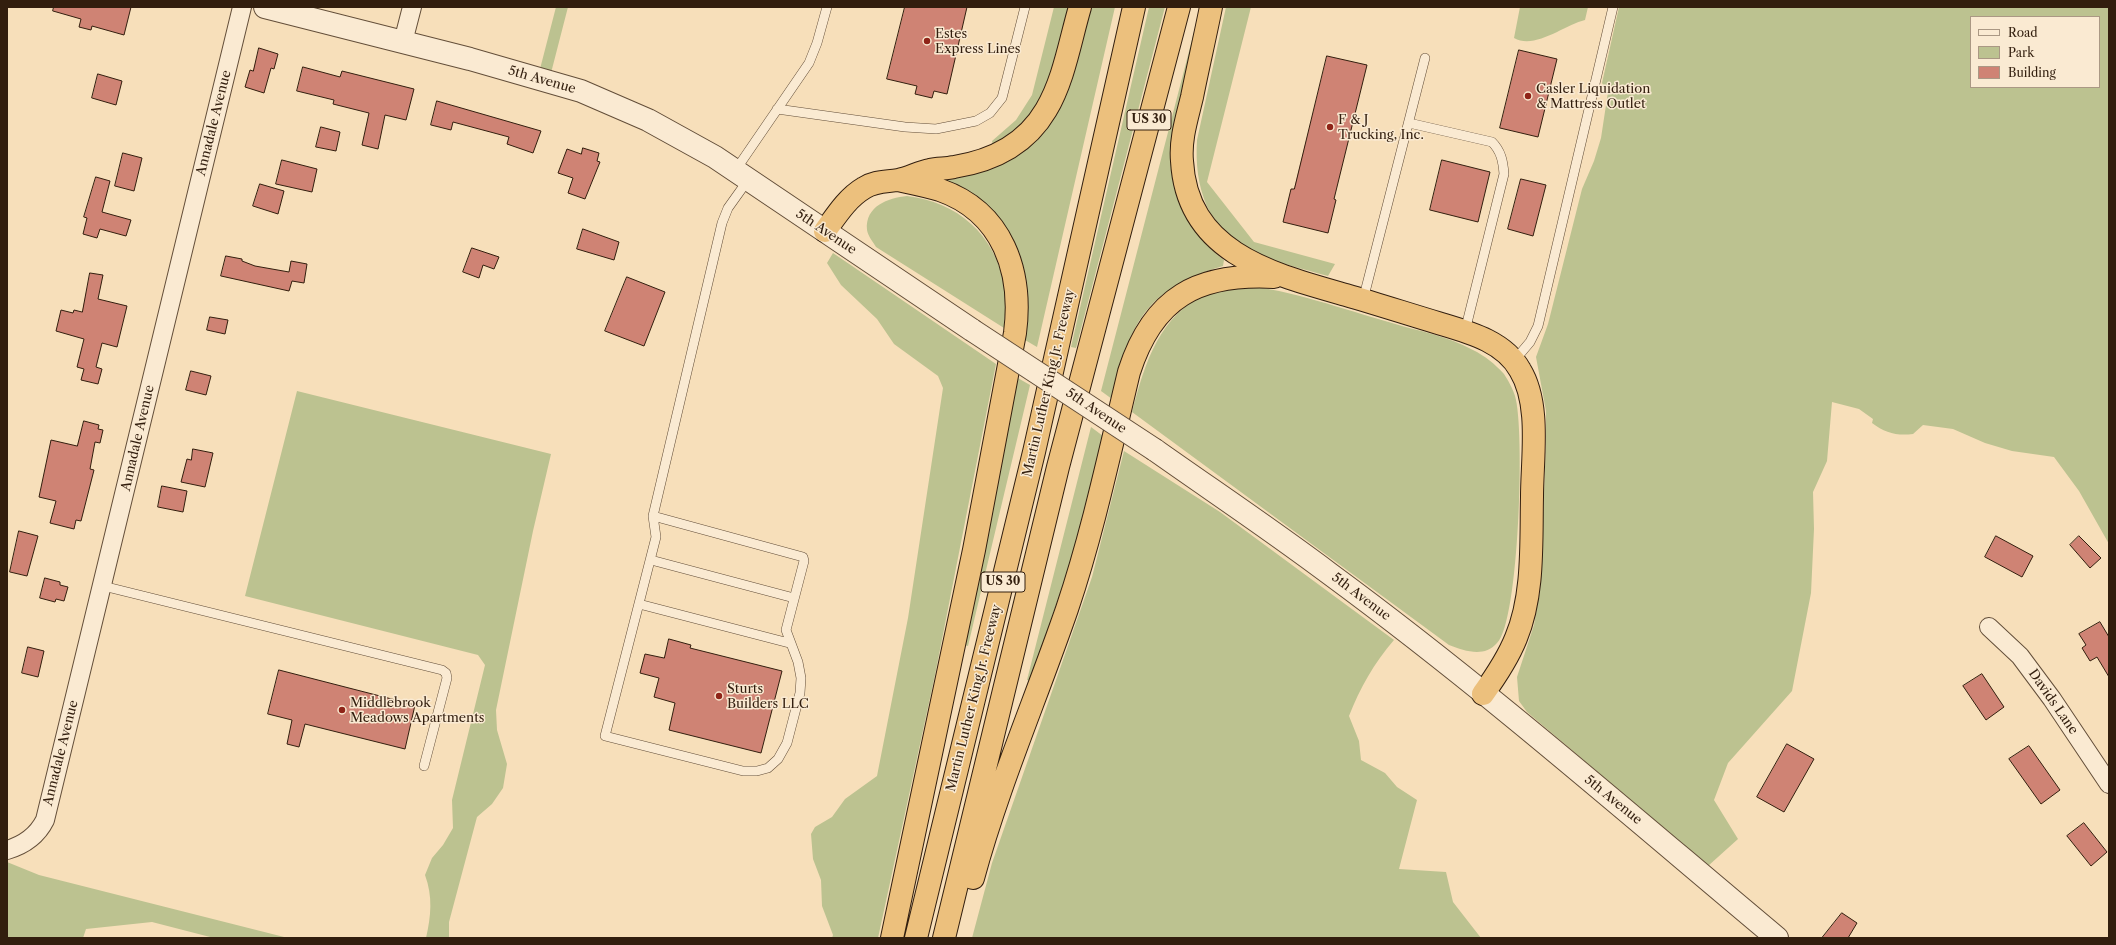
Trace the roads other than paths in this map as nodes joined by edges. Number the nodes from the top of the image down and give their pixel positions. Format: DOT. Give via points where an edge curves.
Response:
graph roads {
  1 [pos="242,7"];
  2 [pos="265,7"];
  3 [pos="412,7"];
  4 [pos="827,7"];
  5 [pos="1025,7"];
  6 [pos="1080,7"];
  7 [pos="1134,7"];
  8 [pos="1178,7"];
  9 [pos="1211,7"];
  10 [pos="1613,7"];
  11 [pos="403,42"];
  12 [pos="1425,58"];
  13 [pos="777,109"];
  14 [pos="1409,123"];
  15 [pos="741,175"];
  16 [pos="898,180"];
  17 [pos="825,231"];
  18 [pos="1283,278"];
  19 [pos="1363,300"];
  20 [pos="1465,331"];
  21 [pos="1514,362"];
  22 [pos="652,516"];
  23 [pos="651,560"];
  24 [pos="103,586"];
  25 [pos="794,598"];
  26 [pos="639,604"];
  27 [pos="1989,627"];
  28 [pos="789,643"];
  29 [pos="1484,694"];
  30 [pos="424,766"];
  31 [pos="2109,784"];
  32 [pos="7,850"];
  33 [pos="892,938"];
  34 [pos="916,938"];
  35 [pos="944,938"];
  36 [pos="958,938"];
  37 [pos="1777,938"];
  1 -- 24 [label="street, Annadale Avenue"];
  2 -- 11 [label="street, 5th Avenue"];
  3 -- 11 [label="street"];
  4 -- 13 [label="lane" via="809,63"];
  5 -- 13 [label="lane" via="1002,98 990,112 976,122 936,129 905,127"];
  6 -- 16 [label="highway" via="1053,95 1046,110 1024,137 987,159 931,169"];
  7 -- 34 [label="highway, Martin Luther King Jr. Freeway / US 30" via="1032,460"];
  8 -- 35 [label="highway, Martin Luther King Jr. Freeway / US 30" via="1058,467"];
  9 -- 18 [label="highway" via="1184,134 1182,160 1186,187 1196,213 1214,237 1241,257"];
  10 -- 21 [label="lane" via="1538,326 1530,342"];
  11 -- 15 [label="street, 5th Avenue" via="580,91 648,120 697,146"];
  12 -- 14 [label="lane"];
  13 -- 15 [label="lane"];
  14 -- 19 [label="lane"];
  14 -- 20 [label="lane" via="1492,142 1499,149 1503,161 1504,174"];
  15 -- 17 [label="street, 5th Avenue"];
  15 -- 22 [label="lane" via="722,223"];
  16 -- 17 [label="highway" via="873,184 858,192"];
  16 -- 33 [label="highway" via="940,190 967,204 980,215 998,234 1005,249 1012,265 1018,299 1015,333 977,535"];
  17 -- 29 [label="street, 5th Avenue, bridge" via="1154,450 1331,574"];
  18 -- 19 [label="highway"];
  18 -- 36 [label="highway" via="1229,277 1197,287 1183,294 1161,312 1138,347 1129,372 1082,561 996,800"];
  19 -- 20 [label="highway"];
  20 -- 21 [label="highway" via="1490,342"];
  21 -- 29 [label="highway" via="1527,386 1533,417 1528,586 1517,637 1508,657"];
  22 -- 23 [label="lane" via="656,537"];
  22 -- 25 [label="lane" via="803,557"];
  23 -- 25 [label="lane"];
  23 -- 26 [label="lane"];
  24 -- 30 [label="lane" via="442,670 447,678"];
  24 -- 32 [label="street, Annadale Avenue" via="45,820 39,831 29,840"];
  25 -- 28 [label="lane" via="786,630"];
  26 -- 28 [label="lane"];
  26 -- 28 [label="lane" via="605,736 743,772 768,768 778,759 787,743 800,693 801,678 798,662"];
  27 -- 31 [label="street, Davids Lane" via="2020,656"];
  29 -- 37 [label="street, 5th Avenue"];
}
